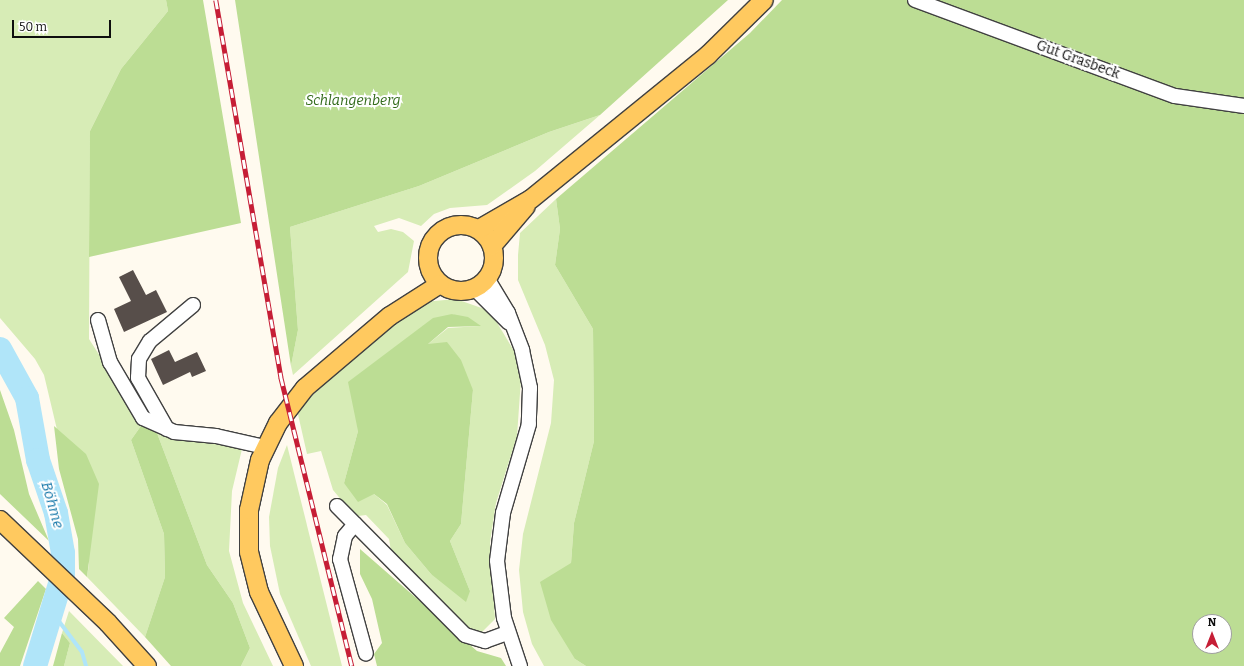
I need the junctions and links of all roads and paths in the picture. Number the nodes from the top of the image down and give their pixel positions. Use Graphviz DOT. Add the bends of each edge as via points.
graph roads {
  1 [pos="764,0"];
  2 [pos="915,0"];
  3 [pos="1244,106"];
  4 [pos="531,199"];
  5 [pos="479,229"];
  6 [pos="492,246"];
  7 [pos="435,278"];
  8 [pos="481,283"];
  9 [pos="192,305"];
  10 [pos="98,320"];
  11 [pos="167,429"];
  12 [pos="265,447"];
  13 [pos="337,506"];
  14 [pos="0,520"];
  15 [pos="355,524"];
  16 [pos="507,634"];
  17 [pos="366,654"];
  18 [pos="147,666"];
  19 [pos="294,666"];
  20 [pos="520,666"];
  1 -- 4 [label="main road" via="708,56"];
  2 -- 3 [label="street, Gut Grasbeck" via="1175,96"];
  4 -- 5 [label="main road"];
  4 -- 6 [label="main road"];
  5 -- 6 [label="main road"];
  5 -- 7 [label="main road" via="458,224 438,232 428,251"];
  6 -- 8 [label="main road" via="494,262"];
  7 -- 8 [label="main road" via="460,291"];
  7 -- 12 [label="main road" via="305,388 285,412"];
  8 -- 16 [label="street" via="502,300 513,327 528,375 531,410 500,532 498,583"];
  9 -- 11 [label="street" via="150,341 139,360 138,378"];
  10 -- 11 [label="street" via="110,362 143,418"];
  11 -- 12 [label="street"];
  12 -- 19 [label="main road" via="251,492 249,552 259,592"];
  13 -- 15 [label="street"];
  14 -- 18 [label="main road" via="108,623"];
  15 -- 16 [label="street" via="465,635 485,641"];
  15 -- 17 [label="street" via="345,536 340,559"];
  16 -- 20 [label="street"];
}
